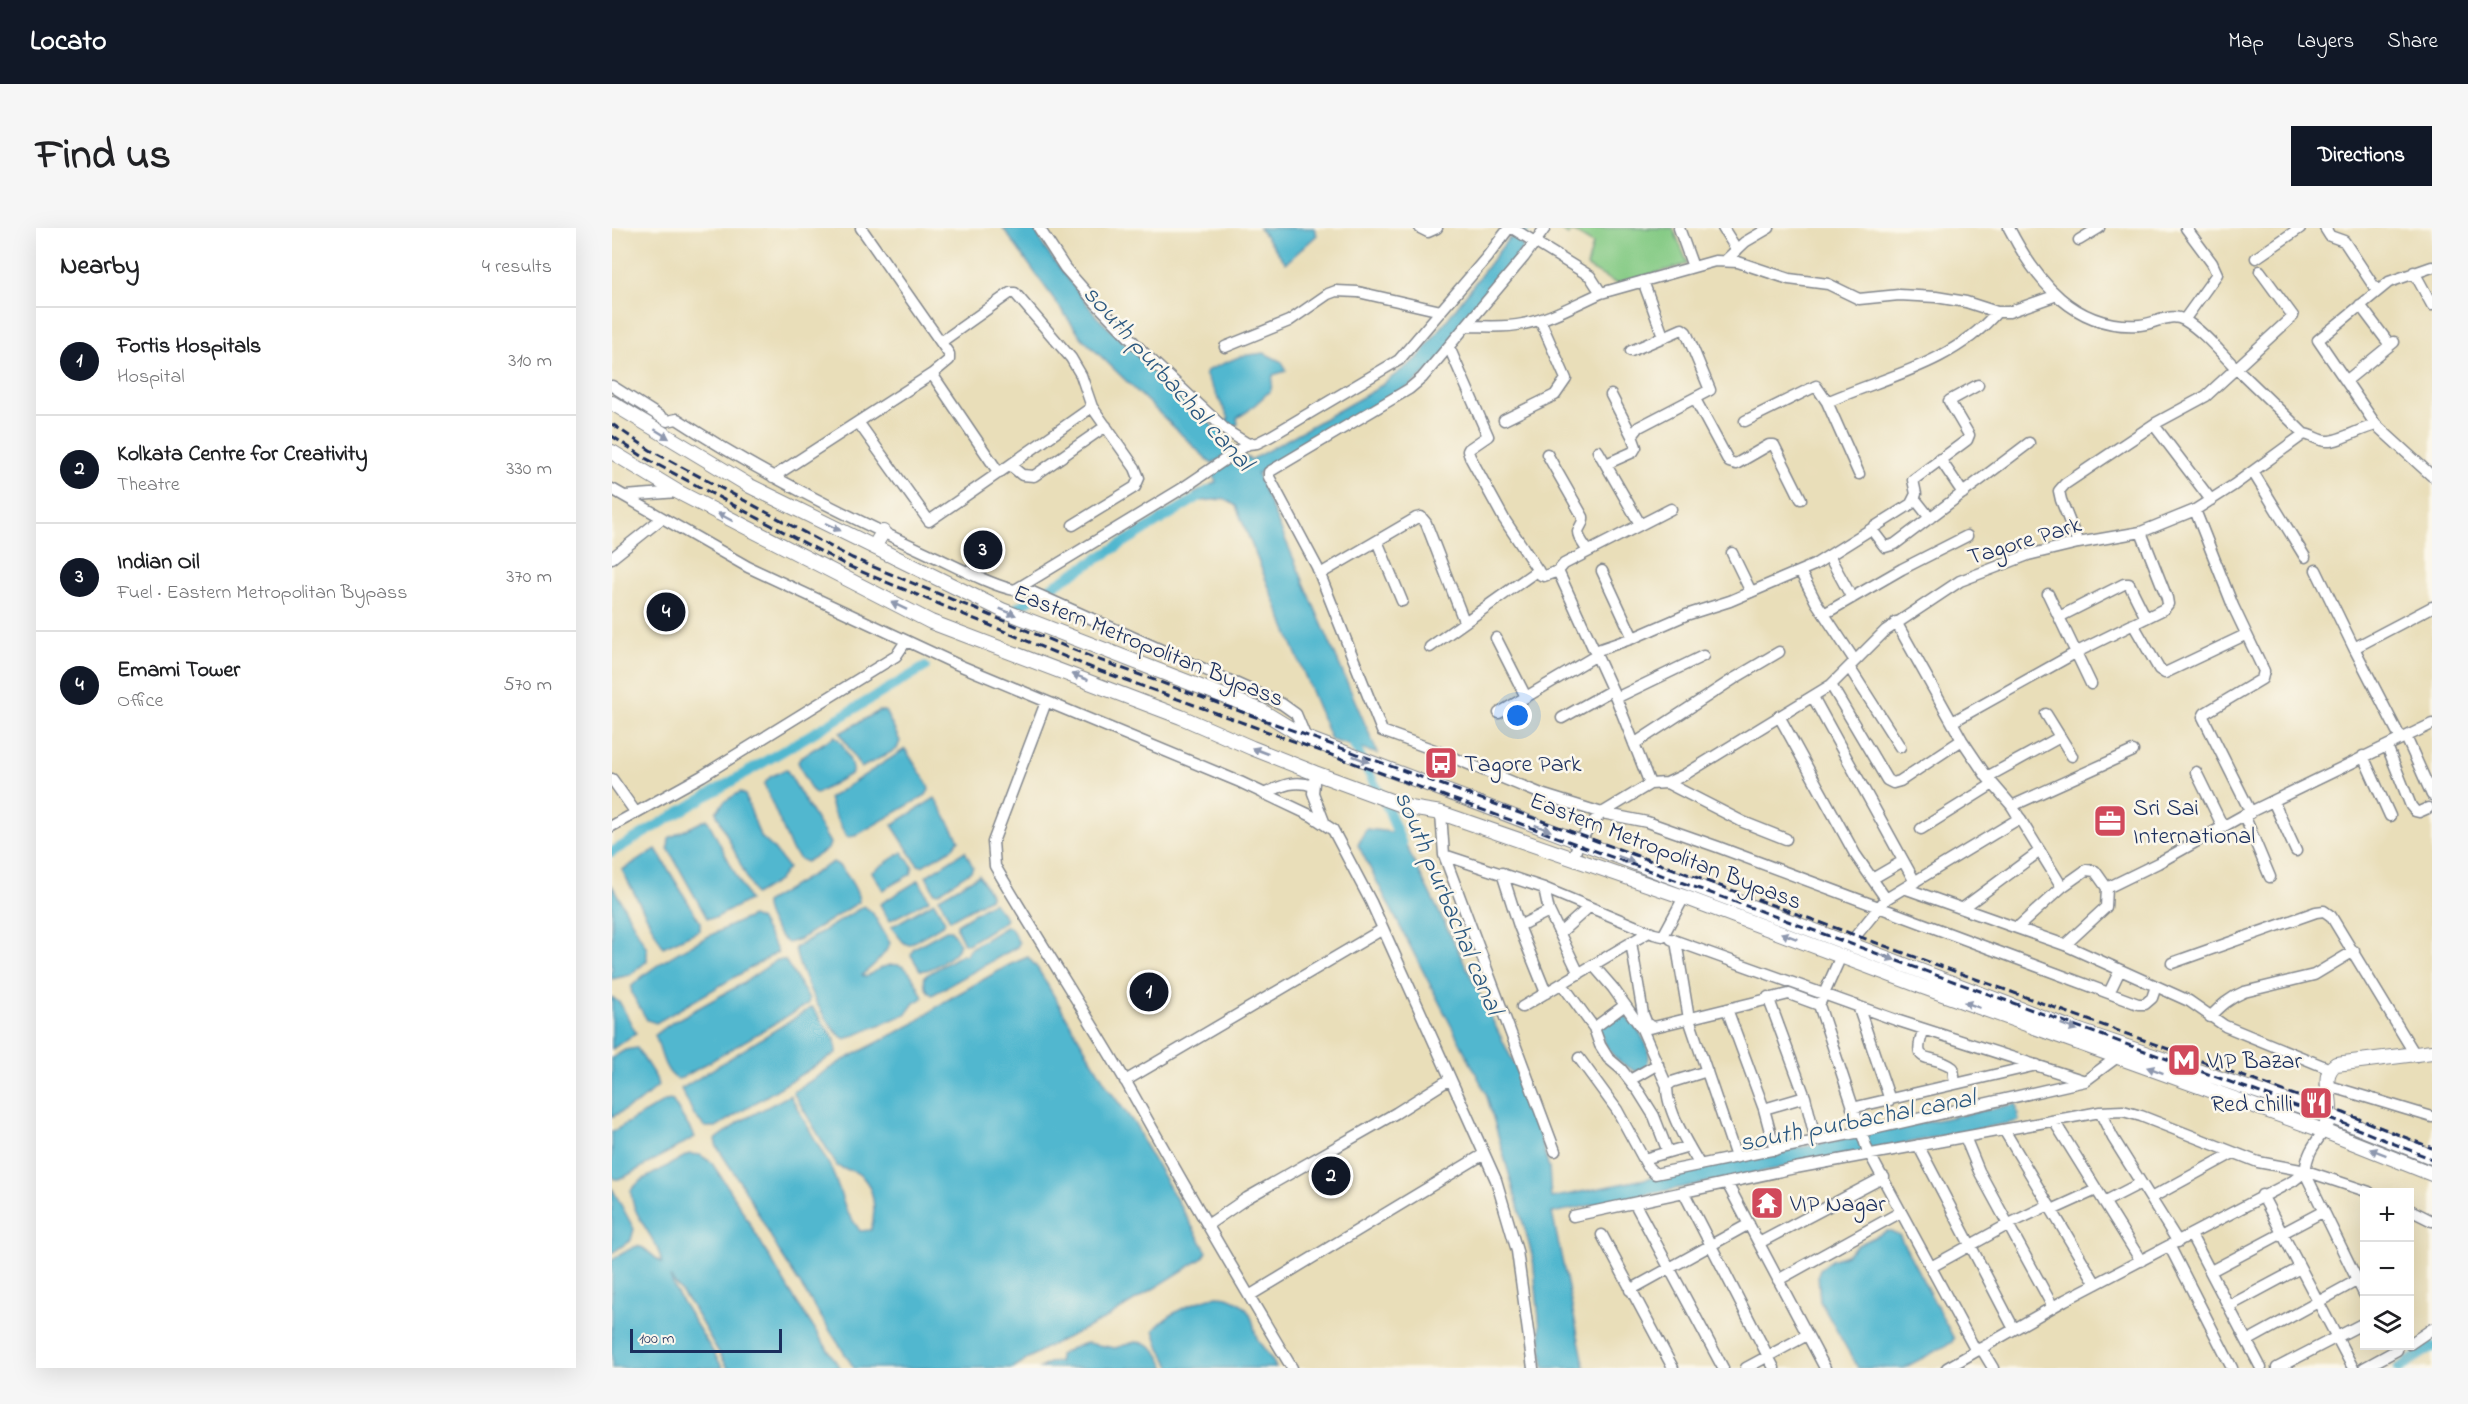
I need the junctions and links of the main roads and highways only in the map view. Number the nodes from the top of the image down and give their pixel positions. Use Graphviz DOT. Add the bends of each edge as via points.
graph roads {
  1 [pos="612,403"];
  2 [pos="612,452"];
  3 [pos="883,532"];
  4 [pos="874,547"];
  5 [pos="2432,1052"];
  6 [pos="2330,1116"];
  7 [pos="2324,1131"];
  8 [pos="2432,1157"];
  9 [pos="2432,1174"];
  1 -- 4 [label="main road, Eastern Metropolitan Bypass, one-way" via="750,486"];
  7 -- 2 [label="main road, one-way" via="1573,858 1440,813 1314,779 1170,712 931,622 678,492"];
  3 -- 4 [label="main road"];
  4 -- 6 [label="main road, Eastern Metropolitan Bypass, one-way" via="1002,610 1260,710 1306,738 2068,1027"];
  5 -- 6 [label="main road" via="2336,1064 2330,1069 2326,1085 2331,1098"];
  6 -- 7 [label="main road"];
  6 -- 8 [label="main road, Eastern Metropolitan Bypass"];
  9 -- 7 [label="main road, one-way"];
}
